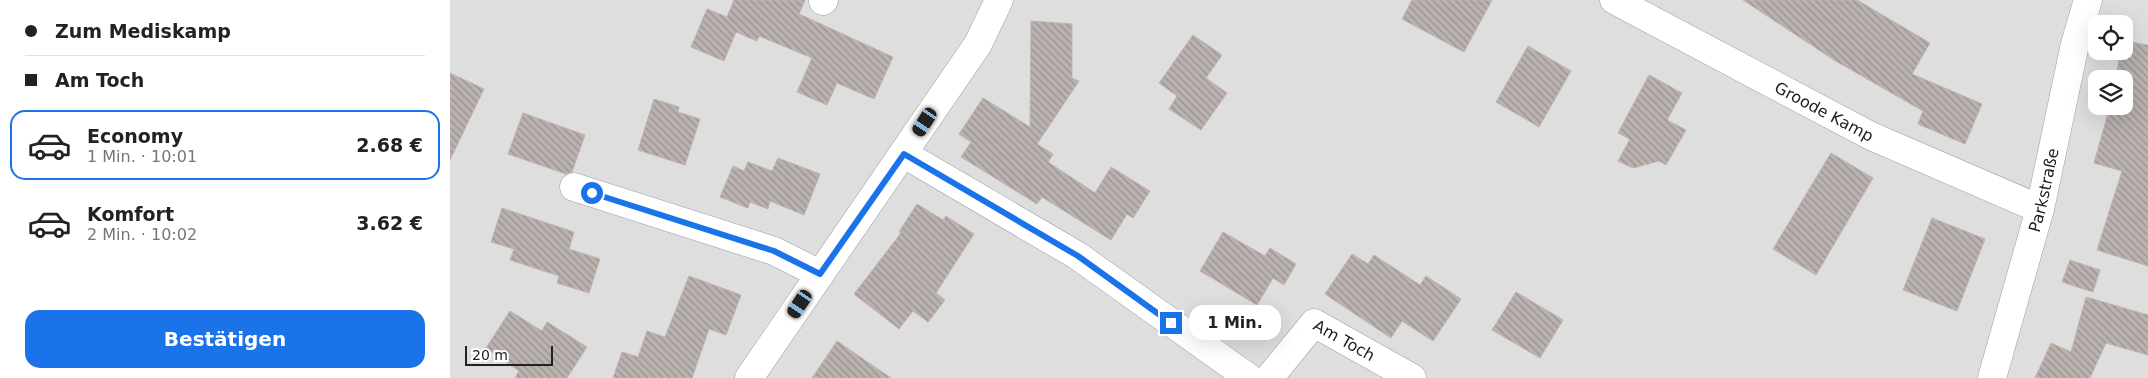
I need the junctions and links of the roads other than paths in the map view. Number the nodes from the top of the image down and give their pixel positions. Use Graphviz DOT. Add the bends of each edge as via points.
graph roads {
  1 [pos="1000,0"];
  2 [pos="1614,0"];
  3 [pos="2088,0"];
  4 [pos="904,154"];
  5 [pos="574,188"];
  6 [pos="2040,209"];
  7 [pos="820,274"];
  8 [pos="749,378"];
  9 [pos="1249,378"];
  10 [pos="1269,378"];
  11 [pos="1412,378"];
  12 [pos="1992,378"];
  1 -- 4 [label="street" via="978,44"];
  2 -- 6 [label="street, Groode Kamp" via="1871,136"];
  3 -- 6 [label="street, Parkstraße" via="2075,44"];
  4 -- 7 [label="street"];
  4 -- 9 [label="street" via="1078,256"];
  5 -- 7 [label="street" via="774,251"];
  6 -- 12 [label="street, Parkstraße"];
  7 -- 8 [label="street"];
  10 -- 11 [label="street, Am Toch" via="1314,322"];
}
